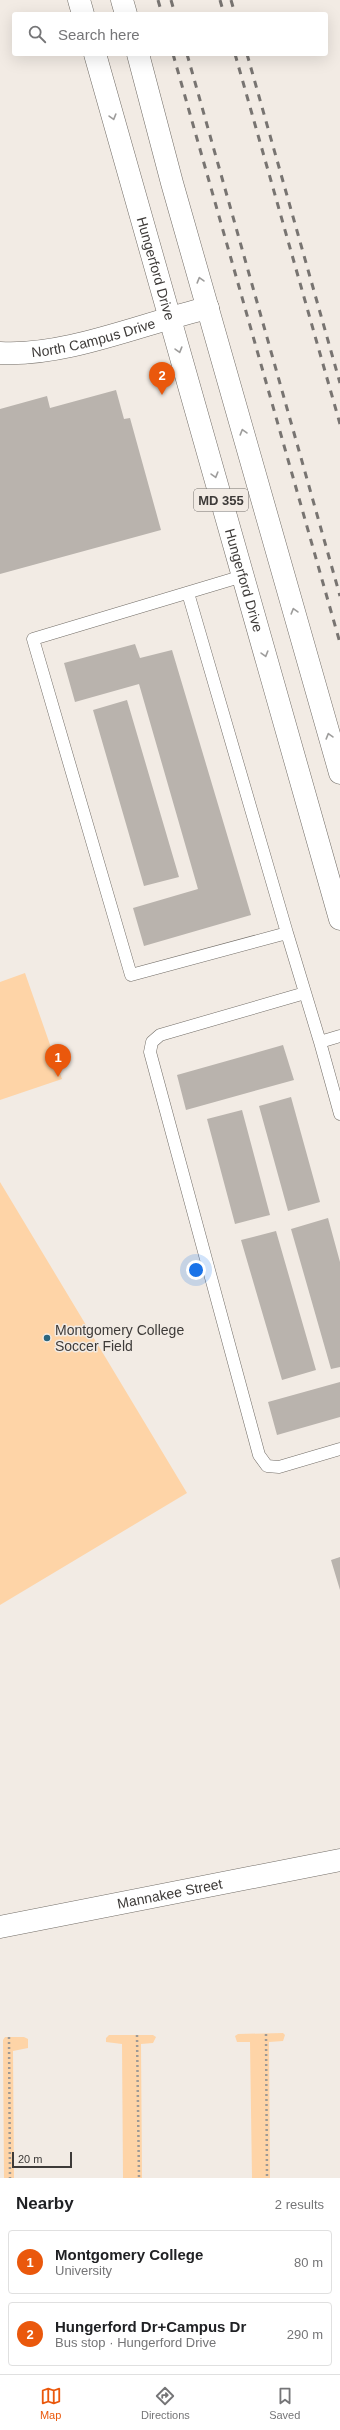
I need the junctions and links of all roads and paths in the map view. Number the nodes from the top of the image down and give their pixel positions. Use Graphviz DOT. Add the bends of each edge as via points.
graph roads {
  1 [pos="79,0"];
  2 [pos="122,0"];
  3 [pos="82,12"];
  4 [pos="125,12"];
  5 [pos="96,56"];
  6 [pos="140,60"];
  7 [pos="208,308"];
  8 [pos="170,317"];
  9 [pos="0,353"];
  10 [pos="243,576"];
  11 [pos="188,593"];
  12 [pos="340,773"];
  13 [pos="340,919"];
  14 [pos="287,933"];
  15 [pos="305,993"];
  16 [pos="340,1036"];
  17 [pos="320,1042"];
  18 [pos="340,1114"];
  19 [pos="340,1449"];
  20 [pos="340,1860"];
  21 [pos="0,1928"];
  22 [pos="266,2034"];
  23 [pos="137,2035"];
  24 [pos="9,2038"];
  25 [pos="10,2178"];
  26 [pos="139,2178"];
  27 [pos="267,2178"];
  1 -- 3 [label="main road"];
  2 -- 4 [label="main road"];
  5 -- 8 [label="main road, Hungerford Drive / MD 355, one-way"];
  7 -- 6 [label="main road, MD 355, one-way"];
  7 -- 8 [label="main road, North Campus Drive"];
  12 -- 7 [label="main road, MD 355, one-way"];
  8 -- 9 [label="main road, North Campus Drive" via="62,348 20,354"];
  8 -- 10 [label="main road, Hungerford Drive / MD 355, one-way"];
  10 -- 11 [label="lane"];
  10 -- 13 [label="main road, Hungerford Drive / MD 355, one-way"];
  11 -- 14 [label="lane"];
  11 -- 14 [label="lane" via="33,639 131,975"];
  14 -- 15 [label="lane"];
  15 -- 17 [label="lane"];
  15 -- 19 [label="lane" via="160,1035 152,1042 150,1052 259,1455 267,1466 279,1467"];
  16 -- 17 [label="lane"];
  17 -- 18 [label="lane"];
  20 -- 21 [label="main road, Mannakee Street"];
  22 -- 27 [label="path"];
  23 -- 26 [label="path"];
  24 -- 25 [label="path"];
}
